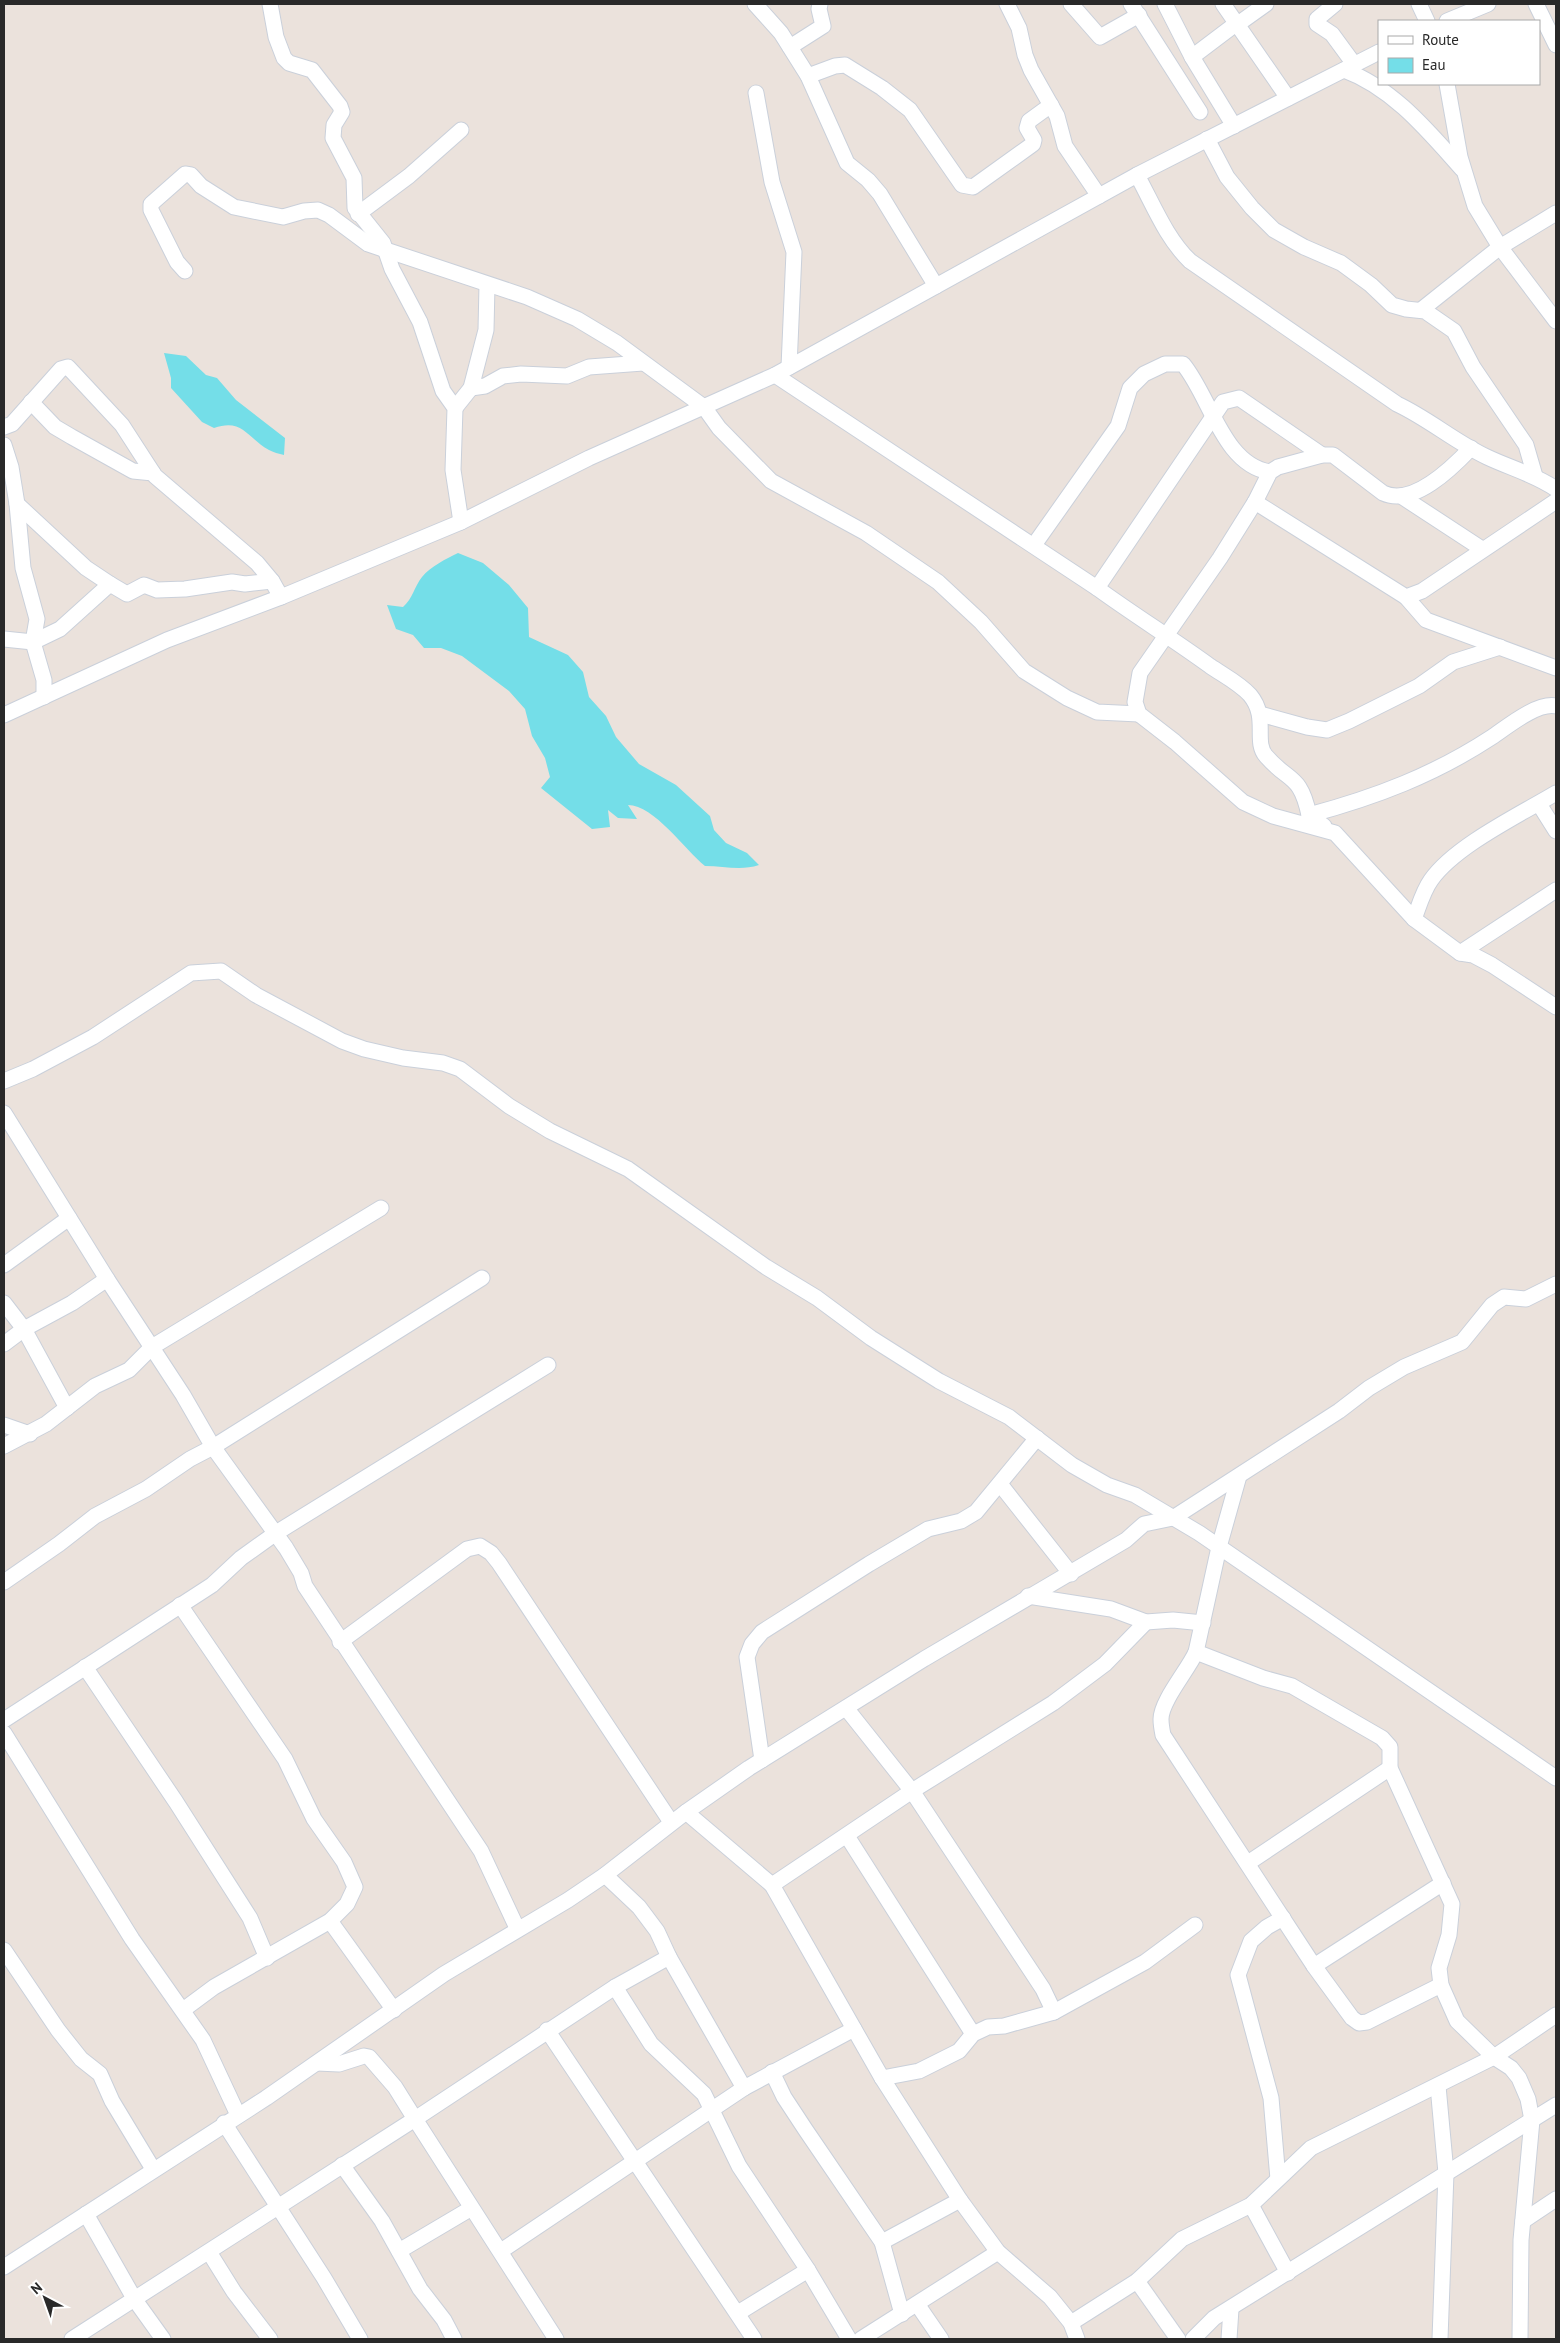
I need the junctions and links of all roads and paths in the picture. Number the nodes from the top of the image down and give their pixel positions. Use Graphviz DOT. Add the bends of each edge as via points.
graph roads {
  1 [pos="270,4"];
  2 [pos="754,4"];
  3 [pos="820,4"];
  4 [pos="1007,4"];
  5 [pos="1072,4"];
  6 [pos="1164,4"];
  7 [pos="1223,4"];
  8 [pos="1266,4"];
  9 [pos="1335,4"];
  10 [pos="1418,4"];
  11 [pos="1488,4"];
  12 [pos="1536,4"];
  13 [pos="1135,9"];
  14 [pos="1426,20"];
  15 [pos="1448,20"];
  16 [pos="1238,24"];
  17 [pos="1556,44"];
  18 [pos="790,47"];
  19 [pos="1378,52"];
  20 [pos="1192,57"];
  21 [pos="1349,67"];
  22 [pos="808,76"];
  23 [pos="1447,85"];
  24 [pos="756,93"];
  25 [pos="1288,98"];
  26 [pos="1051,105"];
  27 [pos="1200,112"];
  28 [pos="1234,126"];
  29 [pos="461,130"];
  30 [pos="1207,139"];
  31 [pos="1464,172"];
  32 [pos="1137,174"];
  33 [pos="1099,196"];
  34 [pos="1556,213"];
  35 [pos="358,214"];
  36 [pos="1500,247"];
  37 [pos="385,249"];
  38 [pos="185,271"];
  39 [pos="487,285"];
  40 [pos="936,286"];
  41 [pos="1421,310"];
  42 [pos="1556,321"];
  43 [pos="643,363"];
  44 [pos="789,367"];
  45 [pos="775,375"];
  46 [pos="471,388"];
  47 [pos="31,402"];
  48 [pos="704,407"];
  49 [pos="455,408"];
  50 [pos="1212,418"];
  51 [pos="4,427"];
  52 [pos="4,445"];
  53 [pos="1471,448"];
  54 [pos="1322,454"];
  55 [pos="1270,472"];
  56 [pos="153,473"];
  57 [pos="1534,476"];
  58 [pos="1556,489"];
  59 [pos="1401,496"];
  60 [pos="1556,501"];
  61 [pos="1255,502"];
  62 [pos="17,504"];
  63 [pos="460,522"];
  64 [pos="1034,545"];
  65 [pos="1482,549"];
  66 [pos="272,581"];
  67 [pos="110,584"];
  68 [pos="1097,588"];
  69 [pos="281,597"];
  70 [pos="1406,597"];
  71 [pos="1166,634"];
  72 [pos="4,639"];
  73 [pos="33,642"];
  74 [pos="1500,647"];
  75 [pos="1556,668"];
  76 [pos="44,697"];
  77 [pos="1556,706"];
  78 [pos="1139,714"];
  79 [pos="1260,714"];
  80 [pos="4,715"];
  81 [pos="1556,794"];
  82 [pos="1539,804"];
  83 [pos="1309,815"];
  84 [pos="1556,831"];
  85 [pos="1334,833"];
  86 [pos="1556,891"];
  87 [pos="1414,918"];
  88 [pos="1460,952"];
  89 [pos="1556,1007"];
  90 [pos="4,1081"];
  91 [pos="4,1112"];
  92 [pos="381,1208"];
  93 [pos="69,1218"];
  94 [pos="4,1265"];
  95 [pos="482,1278"];
  96 [pos="107,1279"];
  97 [pos="1556,1284"];
  98 [pos="4,1303"];
  99 [pos="24,1329"];
  100 [pos="4,1344"];
  101 [pos="152,1347"];
  102 [pos="548,1365"];
  103 [pos="66,1408"];
  104 [pos="4,1425"];
  105 [pos="30,1434"];
  106 [pos="1037,1438"];
  107 [pos="4,1446"];
  108 [pos="213,1447"];
  109 [pos="1239,1476"];
  110 [pos="1000,1484"];
  111 [pos="1173,1518"];
  112 [pos="276,1533"];
  113 [pos="1219,1548"];
  114 [pos="1071,1574"];
  115 [pos="4,1582"];
  116 [pos="1028,1596"];
  117 [pos="180,1605"];
  118 [pos="1146,1622"];
  119 [pos="1202,1623"];
  120 [pos="340,1642"];
  121 [pos="1196,1652"];
  122 [pos="85,1667"];
  123 [pos="846,1708"];
  124 [pos="4,1720"];
  125 [pos="4,1733"];
  126 [pos="762,1760"];
  127 [pos="1390,1768"];
  128 [pos="1556,1778"];
  129 [pos="912,1792"];
  130 [pos="686,1812"];
  131 [pos="671,1822"];
  132 [pos="847,1836"];
  133 [pos="1248,1863"];
  134 [pos="605,1875"];
  135 [pos="1443,1883"];
  136 [pos="772,1884"];
  137 [pos="1283,1918"];
  138 [pos="330,1921"];
  139 [pos="1194,1925"];
  140 [pos="517,1928"];
  141 [pos="4,1950"];
  142 [pos="669,1957"];
  143 [pos="267,1958"];
  144 [pos="1314,1966"];
  145 [pos="1441,1985"];
  146 [pos="615,1987"];
  147 [pos="183,2010"];
  148 [pos="394,2010"];
  149 [pos="1054,2012"];
  150 [pos="1556,2015"];
  151 [pos="854,2029"];
  152 [pos="547,2030"];
  153 [pos="973,2034"];
  154 [pos="1494,2057"];
  155 [pos="317,2063"];
  156 [pos="772,2072"];
  157 [pos="882,2078"];
  158 [pos="1438,2086"];
  159 [pos="744,2088"];
  160 [pos="1556,2106"];
  161 [pos="711,2111"];
  162 [pos="238,2115"];
  163 [pos="415,2119"];
  164 [pos="1532,2120"];
  165 [pos="224,2123"];
  166 [pos="635,2161"];
  167 [pos="342,2165"];
  168 [pos="153,2169"];
  169 [pos="1446,2173"];
  170 [pos="1278,2179"];
  171 [pos="1556,2199"];
  172 [pos="960,2200"];
  173 [pos="1251,2205"];
  174 [pos="277,2207"];
  175 [pos="470,2209"];
  176 [pos="86,2214"];
  177 [pos="1523,2221"];
  178 [pos="882,2242"];
  179 [pos="399,2250"];
  180 [pos="501,2251"];
  181 [pos="209,2252"];
  182 [pos="998,2252"];
  183 [pos="4,2267"];
  184 [pos="808,2270"];
  185 [pos="1288,2273"];
  186 [pos="1137,2281"];
  187 [pos="136,2300"];
  188 [pos="917,2304"];
  189 [pos="1231,2309"];
  190 [pos="738,2313"];
  191 [pos="902,2314"];
  192 [pos="1071,2323"];
  193 [pos="72,2339"];
  194 [pos="163,2339"];
  195 [pos="270,2339"];
  196 [pos="360,2339"];
  197 [pos="454,2339"];
  198 [pos="556,2339"];
  199 [pos="754,2339"];
  200 [pos="848,2339"];
  201 [pos="861,2339"];
  202 [pos="941,2339"];
  203 [pos="1077,2339"];
  204 [pos="1178,2339"];
  205 [pos="1193,2339"];
  206 [pos="1229,2339"];
  207 [pos="1440,2339"];
  208 [pos="1520,2339"];
  1 -- 35 [label="street" via="284,58 289,63 312,70 342,110 333,138 354,178 354,202"];
  2 -- 18 [label="street"];
  3 -- 18 [label="street" via="823,26"];
  4 -- 26 [label="street" via="1019,28 1025,55"];
  5 -- 13 [label="street" via="1100,37"];
  6 -- 20 [label="street"];
  7 -- 16 [label="street"];
  8 -- 16 [label="street"];
  9 -- 21 [label="street" via="1317,18 1316,23 1332,34"];
  10 -- 14 [label="street"];
  11 -- 15 [label="street"];
  12 -- 17 [label="street"];
  13 -- 27 [label="street"];
  16 -- 20 [label="street"];
  16 -- 25 [label="street"];
  18 -- 22 [label="street"];
  19 -- 21 [label="street"];
  20 -- 28 [label="street"];
  21 -- 25 [label="street"];
  21 -- 31 [label="street" via="1414,115"];
  22 -- 26 [label="street" via="845,65 876,84 910,110 962,185 967,187 973,187 1033,144 1027,128 1029,121"];
  22 -- 40 [label="street" via="844,158 880,194"];
  23 -- 31 [label="street"];
  24 -- 44 [label="street" via="772,182 794,252"];
  25 -- 28 [label="street"];
  26 -- 33 [label="street" via="1065,146"];
  28 -- 30 [label="street"];
  29 -- 35 [label="street" via="409,176"];
  30 -- 32 [label="street"];
  30 -- 41 [label="street" via="1227,177 1274,230 1340,263 1392,304"];
  31 -- 36 [label="street" via="1475,206"];
  32 -- 33 [label="street"];
  32 -- 53 [label="street" via="1180,252 1190,261 1348,372"];
  33 -- 40 [label="street"];
  34 -- 36 [label="street"];
  35 -- 37 [label="street" via="380,238"];
  36 -- 41 [label="street"];
  36 -- 42 [label="street"];
  37 -- 38 [label="street" via="362,240 318,210 283,217 234,207 185,174 151,204 175,259"];
  37 -- 39 [label="street"];
  37 -- 49 [label="street" via="420,322 443,391"];
  39 -- 43 [label="street" via="527,297 577,320 617,343"];
  39 -- 46 [label="street" via="486,330"];
  40 -- 44 [label="street"];
  41 -- 57 [label="street" via="1433,314 1460,338 1473,367 1526,445"];
  43 -- 46 [label="street" via="589,367 567,376 503,376 485,386"];
  43 -- 48 [label="street"];
  44 -- 45 [label="street"];
  45 -- 48 [label="street"];
  45 -- 64 [label="street"];
  46 -- 49 [label="street"];
  47 -- 51 [label="street" via="12,424"];
  47 -- 56 [label="street" via="55,427 72,437 133,471"];
  47 -- 56 [label="street" via="61,368 68,367 122,426"];
  48 -- 63 [label="street" via="589,458"];
  48 -- 78 [label="street" via="719,428 771,481 866,533 938,582 957,597 1035,680 1097,712"];
  49 -- 63 [label="street" via="453,470"];
  50 -- 54 [label="street" via="1223,402 1239,398"];
  50 -- 55 [label="street" via="1245,460"];
  50 -- 64 [label="street" via="1194,377 1183,364 1165,364 1144,374 1130,388 1118,426"];
  50 -- 68 [label="street"];
  52 -- 62 [label="street"];
  53 -- 57 [label="street"];
  53 -- 59 [label="street" via="1447,473"];
  54 -- 55 [label="street"];
  54 -- 59 [label="street" via="1333,455 1383,492"];
  55 -- 61 [label="street"];
  56 -- 66 [label="street" via="257,563"];
  57 -- 58 [label="street"];
  59 -- 65 [label="street"];
  60 -- 65 [label="street"];
  61 -- 70 [label="street"];
  61 -- 71 [label="street"];
  62 -- 67 [label="street" via="86,568"];
  62 -- 73 [label="street" via="24,568 37,618"];
  63 -- 69 [label="street"];
  64 -- 68 [label="street"];
  65 -- 70 [label="street" via="1422,591"];
  66 -- 67 [label="street" via="232,582 185,589 157,590 144,586 127,594"];
  66 -- 69 [label="street"];
  67 -- 73 [label="street" via="68,625"];
  68 -- 71 [label="street"];
  69 -- 76 [label="street" via="167,640"];
  70 -- 74 [label="street" via="1426,620"];
  71 -- 78 [label="street" via="1140,673 1135,702"];
  71 -- 79 [label="street" via="1237,684 1250,696"];
  72 -- 73 [label="street"];
  73 -- 76 [label="street" via="44,680"];
  74 -- 75 [label="street"];
  74 -- 79 [label="street" via="1453,662 1419,686 1327,730"];
  76 -- 80 [label="street"];
  77 -- 83 [label="street" via="1545,706 1520,718 1468,753 1417,780"];
  78 -- 85 [label="street" via="1243,802 1273,816"];
  79 -- 83 [label="street" via="1261,748 1299,785"];
  81 -- 82 [label="street"];
  82 -- 84 [label="street"];
  82 -- 87 [label="street" via="1445,862 1429,882"];
  83 -- 85 [label="street"];
  85 -- 87 [label="street"];
  86 -- 88 [label="street"];
  87 -- 88 [label="street"];
  88 -- 89 [label="street" via="1492,965"];
  90 -- 106 [label="street" via="93,1037 191,973 221,971 256,995 342,1041 460,1069 509,1106 550,1131 628,1169 871,1338 939,1381 1009,1417"];
  91 -- 93 [label="street"];
  92 -- 101 [label="street"];
  93 -- 94 [label="street"];
  93 -- 96 [label="street"];
  95 -- 108 [label="street"];
  96 -- 99 [label="street"];
  96 -- 101 [label="street"];
  97 -- 109 [label="street" via="1526,1299 1504,1297 1492,1305 1462,1342 1397,1371"];
  98 -- 99 [label="street"];
  99 -- 100 [label="street"];
  99 -- 103 [label="street"];
  101 -- 103 [label="street" via="129,1370 95,1386"];
  101 -- 108 [label="street"];
  102 -- 112 [label="street"];
  103 -- 105 [label="street"];
  104 -- 105 [label="street"];
  105 -- 107 [label="street"];
  106 -- 110 [label="street"];
  106 -- 111 [label="street" via="1072,1465 1107,1485 1135,1495"];
  108 -- 112 [label="street"];
  108 -- 115 [label="street" via="95,1516"];
  109 -- 111 [label="street"];
  109 -- 113 [label="street"];
  110 -- 114 [label="street"];
  110 -- 126 [label="street" via="976,1512 961,1521 928,1529 762,1632 747,1657"];
  111 -- 113 [label="street"];
  111 -- 114 [label="street" via="1144,1524 1126,1540"];
  112 -- 117 [label="street" via="241,1558 212,1585"];
  112 -- 120 [label="street"];
  113 -- 119 [label="street"];
  113 -- 128 [label="street"];
  114 -- 116 [label="street"];
  116 -- 118 [label="street" via="1111,1609"];
  116 -- 123 [label="street"];
  117 -- 122 [label="street"];
  117 -- 138 [label="street" via="285,1759 314,1819 344,1862 355,1888 347,1904"];
  118 -- 119 [label="street"];
  118 -- 129 [label="street" via="1105,1664 1053,1703"];
  119 -- 121 [label="street"];
  120 -- 131 [label="street" via="467,1549 480,1546 499,1563"];
  120 -- 140 [label="street" via="481,1851"];
  121 -- 127 [label="street" via="1292,1686 1382,1738 1390,1748"];
  121 -- 133 [label="street" via="1161,1717 1163,1735"];
  122 -- 124 [label="street"];
  122 -- 143 [label="street" via="250,1918"];
  123 -- 126 [label="street"];
  123 -- 129 [label="street"];
  125 -- 147 [label="street" via="132,1939"];
  126 -- 130 [label="street"];
  127 -- 133 [label="street"];
  127 -- 135 [label="street"];
  129 -- 132 [label="street"];
  129 -- 149 [label="street" via="1040,1984"];
  130 -- 131 [label="street"];
  130 -- 136 [label="street"];
  131 -- 134 [label="street"];
  132 -- 136 [label="street"];
  132 -- 153 [label="street"];
  133 -- 137 [label="street"];
  134 -- 140 [label="street"];
  134 -- 142 [label="street" via="638,1907 657,1932"];
  135 -- 144 [label="street"];
  135 -- 145 [label="street" via="1452,1904 1449,1935 1439,1968"];
  136 -- 151 [label="street"];
  137 -- 144 [label="street"];
  137 -- 170 [label="street" via="1251,1941 1238,1975 1271,2098"];
  138 -- 143 [label="street"];
  138 -- 148 [label="street"];
  139 -- 149 [label="street" via="1144,1962"];
  140 -- 148 [label="street"];
  141 -- 168 [label="street" via="58,2030 81,2059 100,2074 112,2101"];
  142 -- 146 [label="street"];
  142 -- 159 [label="street"];
  143 -- 147 [label="street" via="214,1987"];
  144 -- 145 [label="street" via="1359,2023"];
  145 -- 154 [label="street" via="1457,2021"];
  146 -- 152 [label="street"];
  146 -- 161 [label="street" via="651,2044 695,2083"];
  147 -- 162 [label="street" via="203,2040"];
  148 -- 155 [label="street"];
  149 -- 153 [label="street" via="1022,2022 988,2027"];
  150 -- 154 [label="street"];
  151 -- 156 [label="street"];
  151 -- 157 [label="street"];
  152 -- 163 [label="street"];
  152 -- 166 [label="street"];
  153 -- 157 [label="street" via="959,2051 919,2072"];
  154 -- 158 [label="street"];
  154 -- 164 [label="street" via="1511,2068 1519,2078"];
  155 -- 162 [label="street"];
  155 -- 163 [label="street" via="329,2065 369,2057 395,2087"];
  156 -- 159 [label="street"];
  156 -- 178 [label="street" via="804,2129"];
  157 -- 172 [label="street"];
  158 -- 169 [label="street"];
  158 -- 170 [label="street" via="1311,2148"];
  159 -- 161 [label="street"];
  160 -- 164 [label="street"];
  161 -- 166 [label="street"];
  161 -- 184 [label="street" via="739,2166"];
  162 -- 165 [label="street"];
  163 -- 167 [label="street"];
  163 -- 175 [label="street"];
  164 -- 169 [label="street"];
  164 -- 177 [label="street"];
  165 -- 168 [label="street"];
  165 -- 174 [label="street"];
  166 -- 180 [label="street"];
  166 -- 190 [label="street"];
  167 -- 174 [label="street"];
  167 -- 179 [label="street"];
  168 -- 176 [label="street"];
  169 -- 185 [label="street"];
  169 -- 207 [label="street"];
  170 -- 173 [label="street"];
  171 -- 177 [label="street"];
  172 -- 178 [label="street"];
  172 -- 182 [label="street"];
  173 -- 185 [label="street"];
  173 -- 186 [label="street" via="1182,2239"];
  174 -- 181 [label="street"];
  174 -- 196 [label="street"];
  175 -- 179 [label="street"];
  175 -- 180 [label="street"];
  176 -- 183 [label="street"];
  176 -- 187 [label="street"];
  177 -- 208 [label="street"];
  178 -- 191 [label="street"];
  179 -- 197 [label="street" via="420,2289"];
  180 -- 198 [label="street"];
  181 -- 187 [label="street"];
  181 -- 195 [label="street"];
  182 -- 188 [label="street"];
  182 -- 192 [label="street" via="1050,2297"];
  184 -- 190 [label="street"];
  184 -- 200 [label="street"];
  185 -- 189 [label="street"];
  186 -- 192 [label="street"];
  186 -- 204 [label="street"];
  187 -- 193 [label="street"];
  187 -- 194 [label="street"];
  188 -- 191 [label="street"];
  188 -- 202 [label="street"];
  189 -- 205 [label="street" via="1214,2318"];
  189 -- 206 [label="street"];
  190 -- 199 [label="street"];
  191 -- 201 [label="street"];
  192 -- 203 [label="street"];
}
